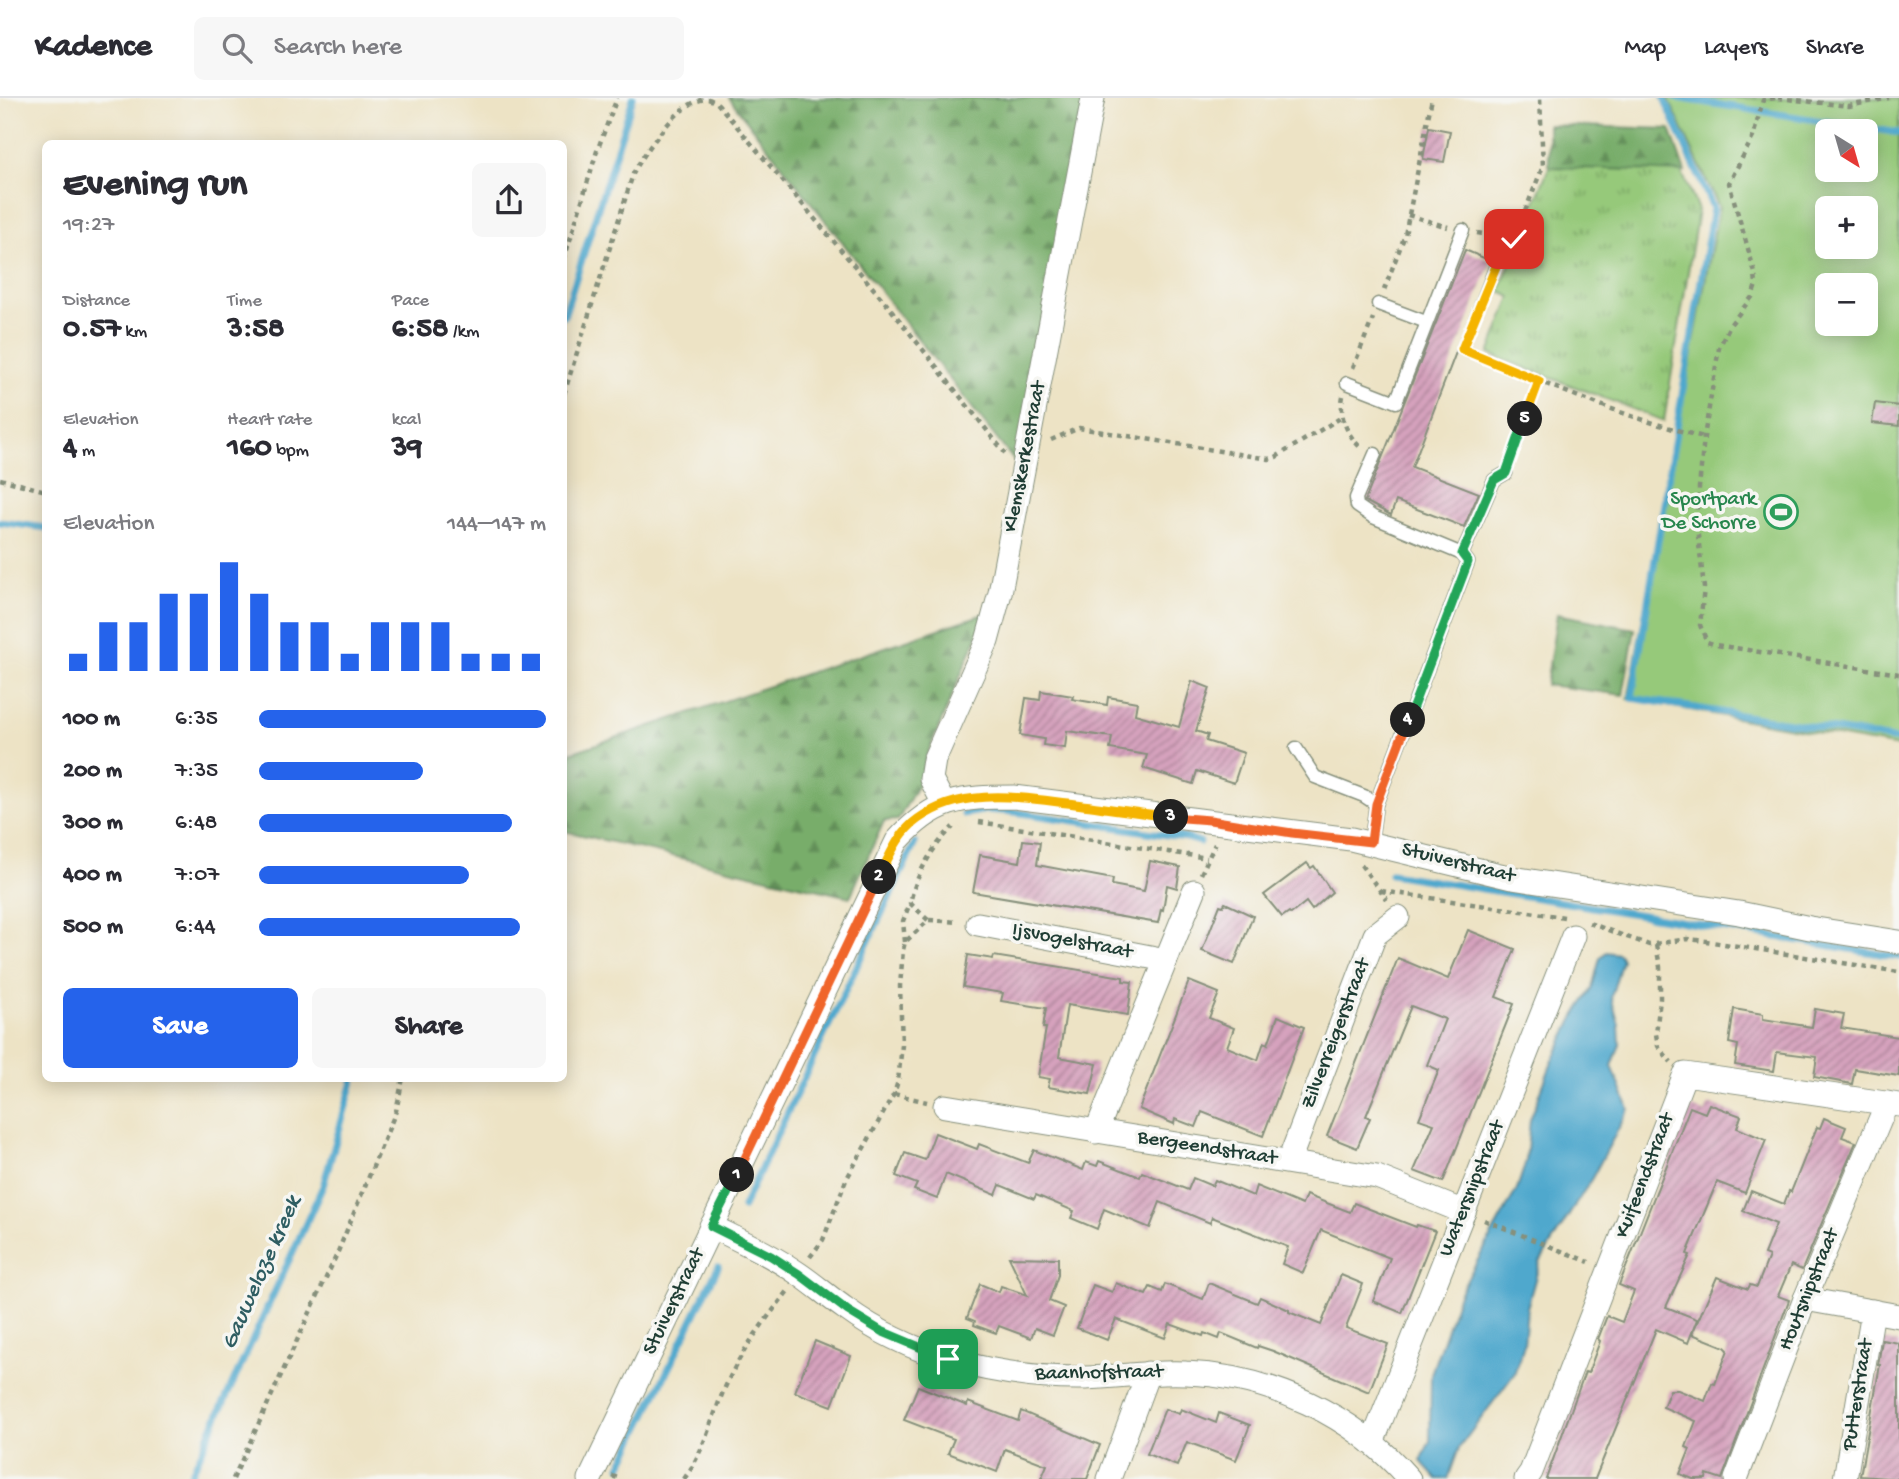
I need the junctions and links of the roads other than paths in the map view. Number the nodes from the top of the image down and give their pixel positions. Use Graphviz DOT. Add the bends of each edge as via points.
graph roads {
  1 [pos="1093,98"];
  2 [pos="1462,230"];
  3 [pos="1378,304"];
  4 [pos="1426,323"];
  5 [pos="1347,383"];
  6 [pos="1375,454"];
  7 [pos="1506,473"];
  8 [pos="1462,554"];
  9 [pos="1296,748"];
  10 [pos="944,804"];
  11 [pos="1376,804"];
  12 [pos="1371,842"];
  13 [pos="1194,891"];
  14 [pos="1398,917"];
  15 [pos="978,924"];
  16 [pos="1575,925"];
  17 [pos="1899,942"];
  18 [pos="1166,960"];
  19 [pos="1893,1104"];
  20 [pos="945,1106"];
  21 [pos="1096,1132"];
  22 [pos="1289,1161"];
  23 [pos="1464,1212"];
  24 [pos="711,1226"];
  25 [pos="1805,1299"];
  26 [pos="1873,1311"];
  27 [pos="1899,1315"];
  28 [pos="1148,1373"];
  29 [pos="1372,1443"];
  30 [pos="590,1479"];
  31 [pos="1109,1479"];
  32 [pos="1409,1479"];
  33 [pos="1527,1479"];
  34 [pos="1736,1479"];
  35 [pos="1845,1479"];
  1 -- 10 [label="street, Klemskerkestraat" via="1000,593 986,641 933,760 931,779"];
  2 -- 4 [label="lane"];
  3 -- 4 [label="lane"];
  4 -- 5 [label="lane" via="1396,402"];
  6 -- 8 [label="lane" via="1356,498 1357,506"];
  7 -- 8 [label="lane" via="1494,480"];
  8 -- 11 [label="lane" via="1468,562"];
  9 -- 11 [label="lane" via="1315,777"];
  10 -- 12 [label="street, Stuiverstraat" via="1014,797"];
  10 -- 24 [label="street, Stuiverstraat" via="916,820 897,841"];
  11 -- 12 [label="lane"];
  12 -- 17 [label="street, Stuiverstraat" via="1512,878"];
  13 -- 18 [label="street, Ijsvogelstraat"];
  14 -- 22 [label="street, Zilverreigerstraat" via="1375,935"];
  15 -- 18 [label="street, Ijsvogelstraat"];
  16 -- 23 [label="street, Watersnipstraat"];
  18 -- 21 [label="street, Ijsvogelstraat"];
  19 -- 25 [label="street, Houtsnipstraat"];
  19 -- 33 [label="street, Kuifeendstraat" via="1685,1074"];
  20 -- 21 [label="street, Bergeendstraat"];
  21 -- 22 [label="street, Bergeendstraat"];
  22 -- 23 [label="street, Bergeendstraat" via="1377,1177"];
  23 -- 29 [label="street, Watersnipstraat"];
  24 -- 28 [label="street, Baanhofstraat" via="771,1256 881,1331 948,1359 1051,1378"];
  24 -- 30 [label="street, Stuiverstraat"];
  25 -- 26 [label="street"];
  25 -- 34 [label="street, Houtsnipstraat"];
  26 -- 27 [label="street"];
  26 -- 35 [label="street, Putterstraat"];
  28 -- 29 [label="street, Baanhofstraat" via="1223,1376 1261,1384 1322,1410"];
  28 -- 31 [label="street"];
  29 -- 32 [label="street, Baanhofstraat"];
}
